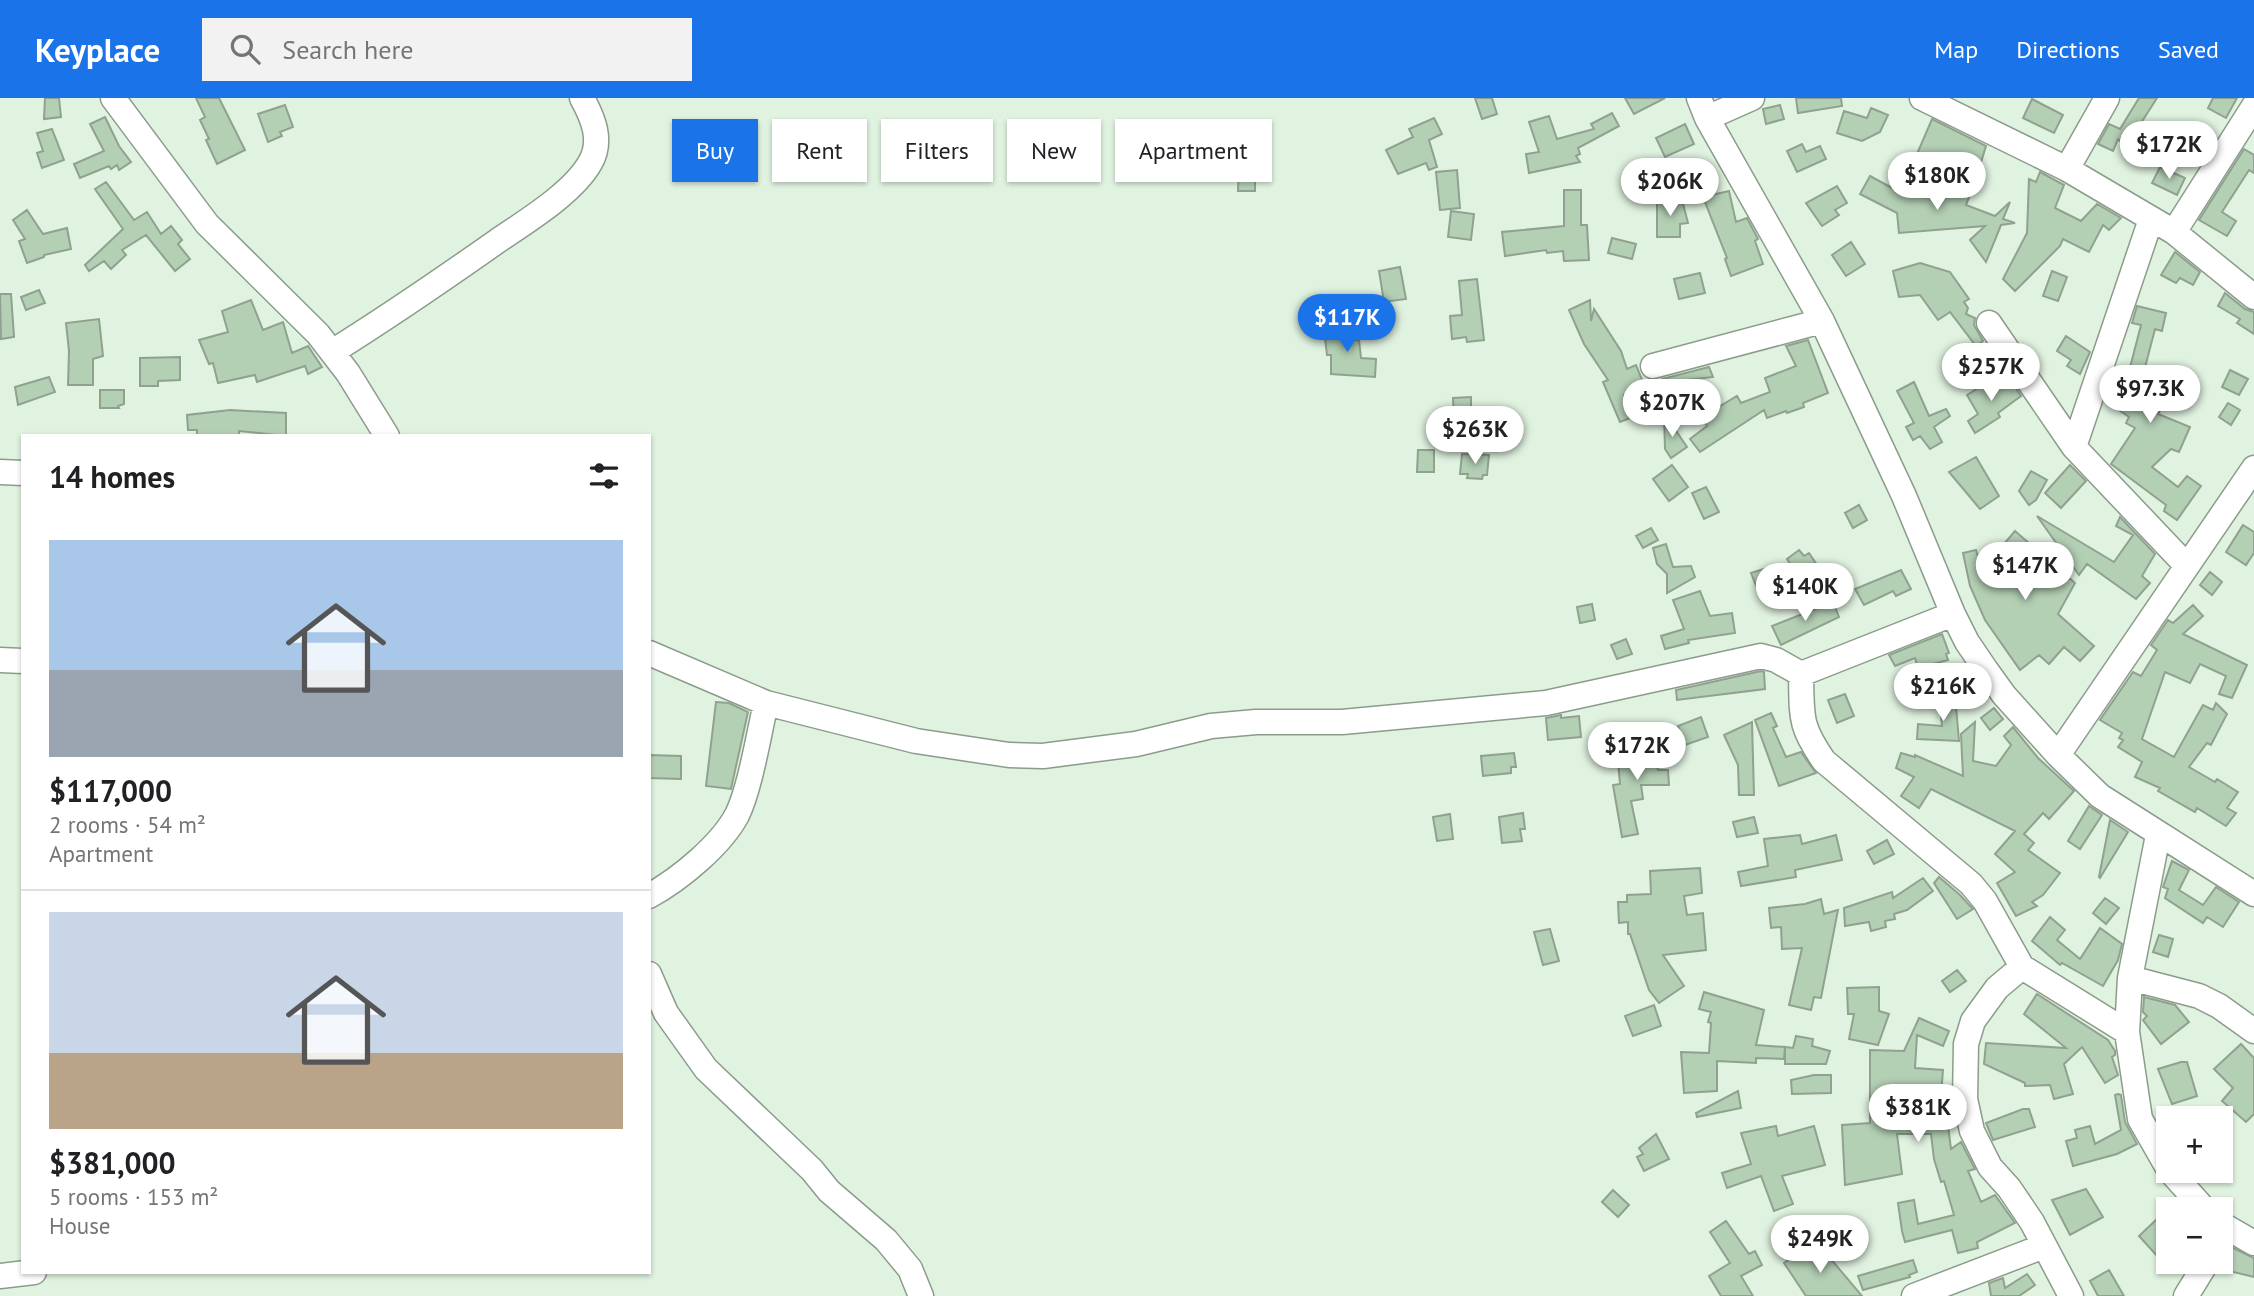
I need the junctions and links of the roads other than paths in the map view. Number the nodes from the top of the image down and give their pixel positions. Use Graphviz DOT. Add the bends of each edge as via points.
graph roads {
  1 [pos="113,98"];
  2 [pos="582,98"];
  3 [pos="1752,98"];
  4 [pos="1922,98"];
  5 [pos="2107,98"];
  6 [pos="1953,105"];
  7 [pos="2254,106"];
  8 [pos="1703,108"];
  9 [pos="2067,169"];
  10 [pos="2151,219"];
  11 [pos="2174,232"];
  12 [pos="2254,297"];
  13 [pos="1822,321"];
  14 [pos="1989,323"];
  15 [pos="332,352"];
  16 [pos="1653,366"];
  17 [pos="386,434"];
  18 [pos="2074,447"];
  19 [pos="2254,468"];
  20 [pos="0,471"];
  21 [pos="21,473"];
  22 [pos="2186,565"];
  23 [pos="1953,614"];
  24 [pos="651,654"];
  25 [pos="0,660"];
  26 [pos="21,661"];
  27 [pos="1801,674"];
  28 [pos="766,703"];
  29 [pos="2058,755"];
  30 [pos="2158,835"];
  31 [pos="2254,894"];
  32 [pos="651,895"];
  33 [pos="2022,967"];
  34 [pos="2130,978"];
  35 [pos="651,979"];
  36 [pos="2254,1031"];
  37 [pos="2127,1032"];
  38 [pos="2156,1147"];
  39 [pos="2181,1183"];
  40 [pos="2194,1197"];
  41 [pos="2233,1235"];
  42 [pos="2254,1243"];
  43 [pos="2044,1246"];
  44 [pos="21,1274"];
  45 [pos="2200,1274"];
  46 [pos="0,1276"];
  47 [pos="921,1296"];
  48 [pos="1914,1296"];
  49 [pos="2071,1296"];
  50 [pos="2186,1296"];
  1 -- 15 [label="street" via="206,224 289,303"];
  2 -- 15 [label="street" via="592,116 595,148 590,163 568,187 416,299"];
  3 -- 8 [label="street"];
  4 -- 6 [label="street"];
  5 -- 9 [label="street"];
  6 -- 9 [label="street"];
  7 -- 11 [label="street"];
  8 -- 13 [label="street"];
  9 -- 10 [label="street"];
  10 -- 11 [label="street"];
  10 -- 18 [label="street"];
  11 -- 12 [label="street"];
  13 -- 16 [label="street"];
  13 -- 23 [label="street"];
  14 -- 18 [label="street"];
  15 -- 17 [label="street"];
  18 -- 22 [label="street"];
  19 -- 22 [label="street"];
  20 -- 21 [label="street"];
  22 -- 29 [label="street"];
  23 -- 27 [label="street"];
  23 -- 29 [label="street" via="2004,695"];
  24 -- 28 [label="street"];
  25 -- 26 [label="street"];
  27 -- 28 [label="street" via="1761,656 1546,702 1342,722 1211,726 1136,744 1043,756 916,741"];
  27 -- 33 [label="street" via="1802,720 1824,761 1971,884"];
  28 -- 32 [label="street" via="737,814 701,857"];
  29 -- 30 [label="street" via="2101,796"];
  30 -- 31 [label="street"];
  30 -- 34 [label="street"];
  33 -- 37 [label="street"];
  33 -- 43 [label="street" via="1997,988 1973,1021 1966,1044 1965,1098 1972,1131 1990,1167 2009,1188"];
  34 -- 36 [label="street" via="2199,996"];
  34 -- 37 [label="street"];
  35 -- 47 [label="street" via="666,1013 706,1069 829,1191 886,1240 909,1269"];
  37 -- 38 [label="street" via="2140,1119"];
  39 -- 40 [label="street"];
  41 -- 42 [label="street"];
  43 -- 48 [label="street"];
  43 -- 49 [label="street"];
  44 -- 46 [label="street"];
  45 -- 50 [label="street"];
}
